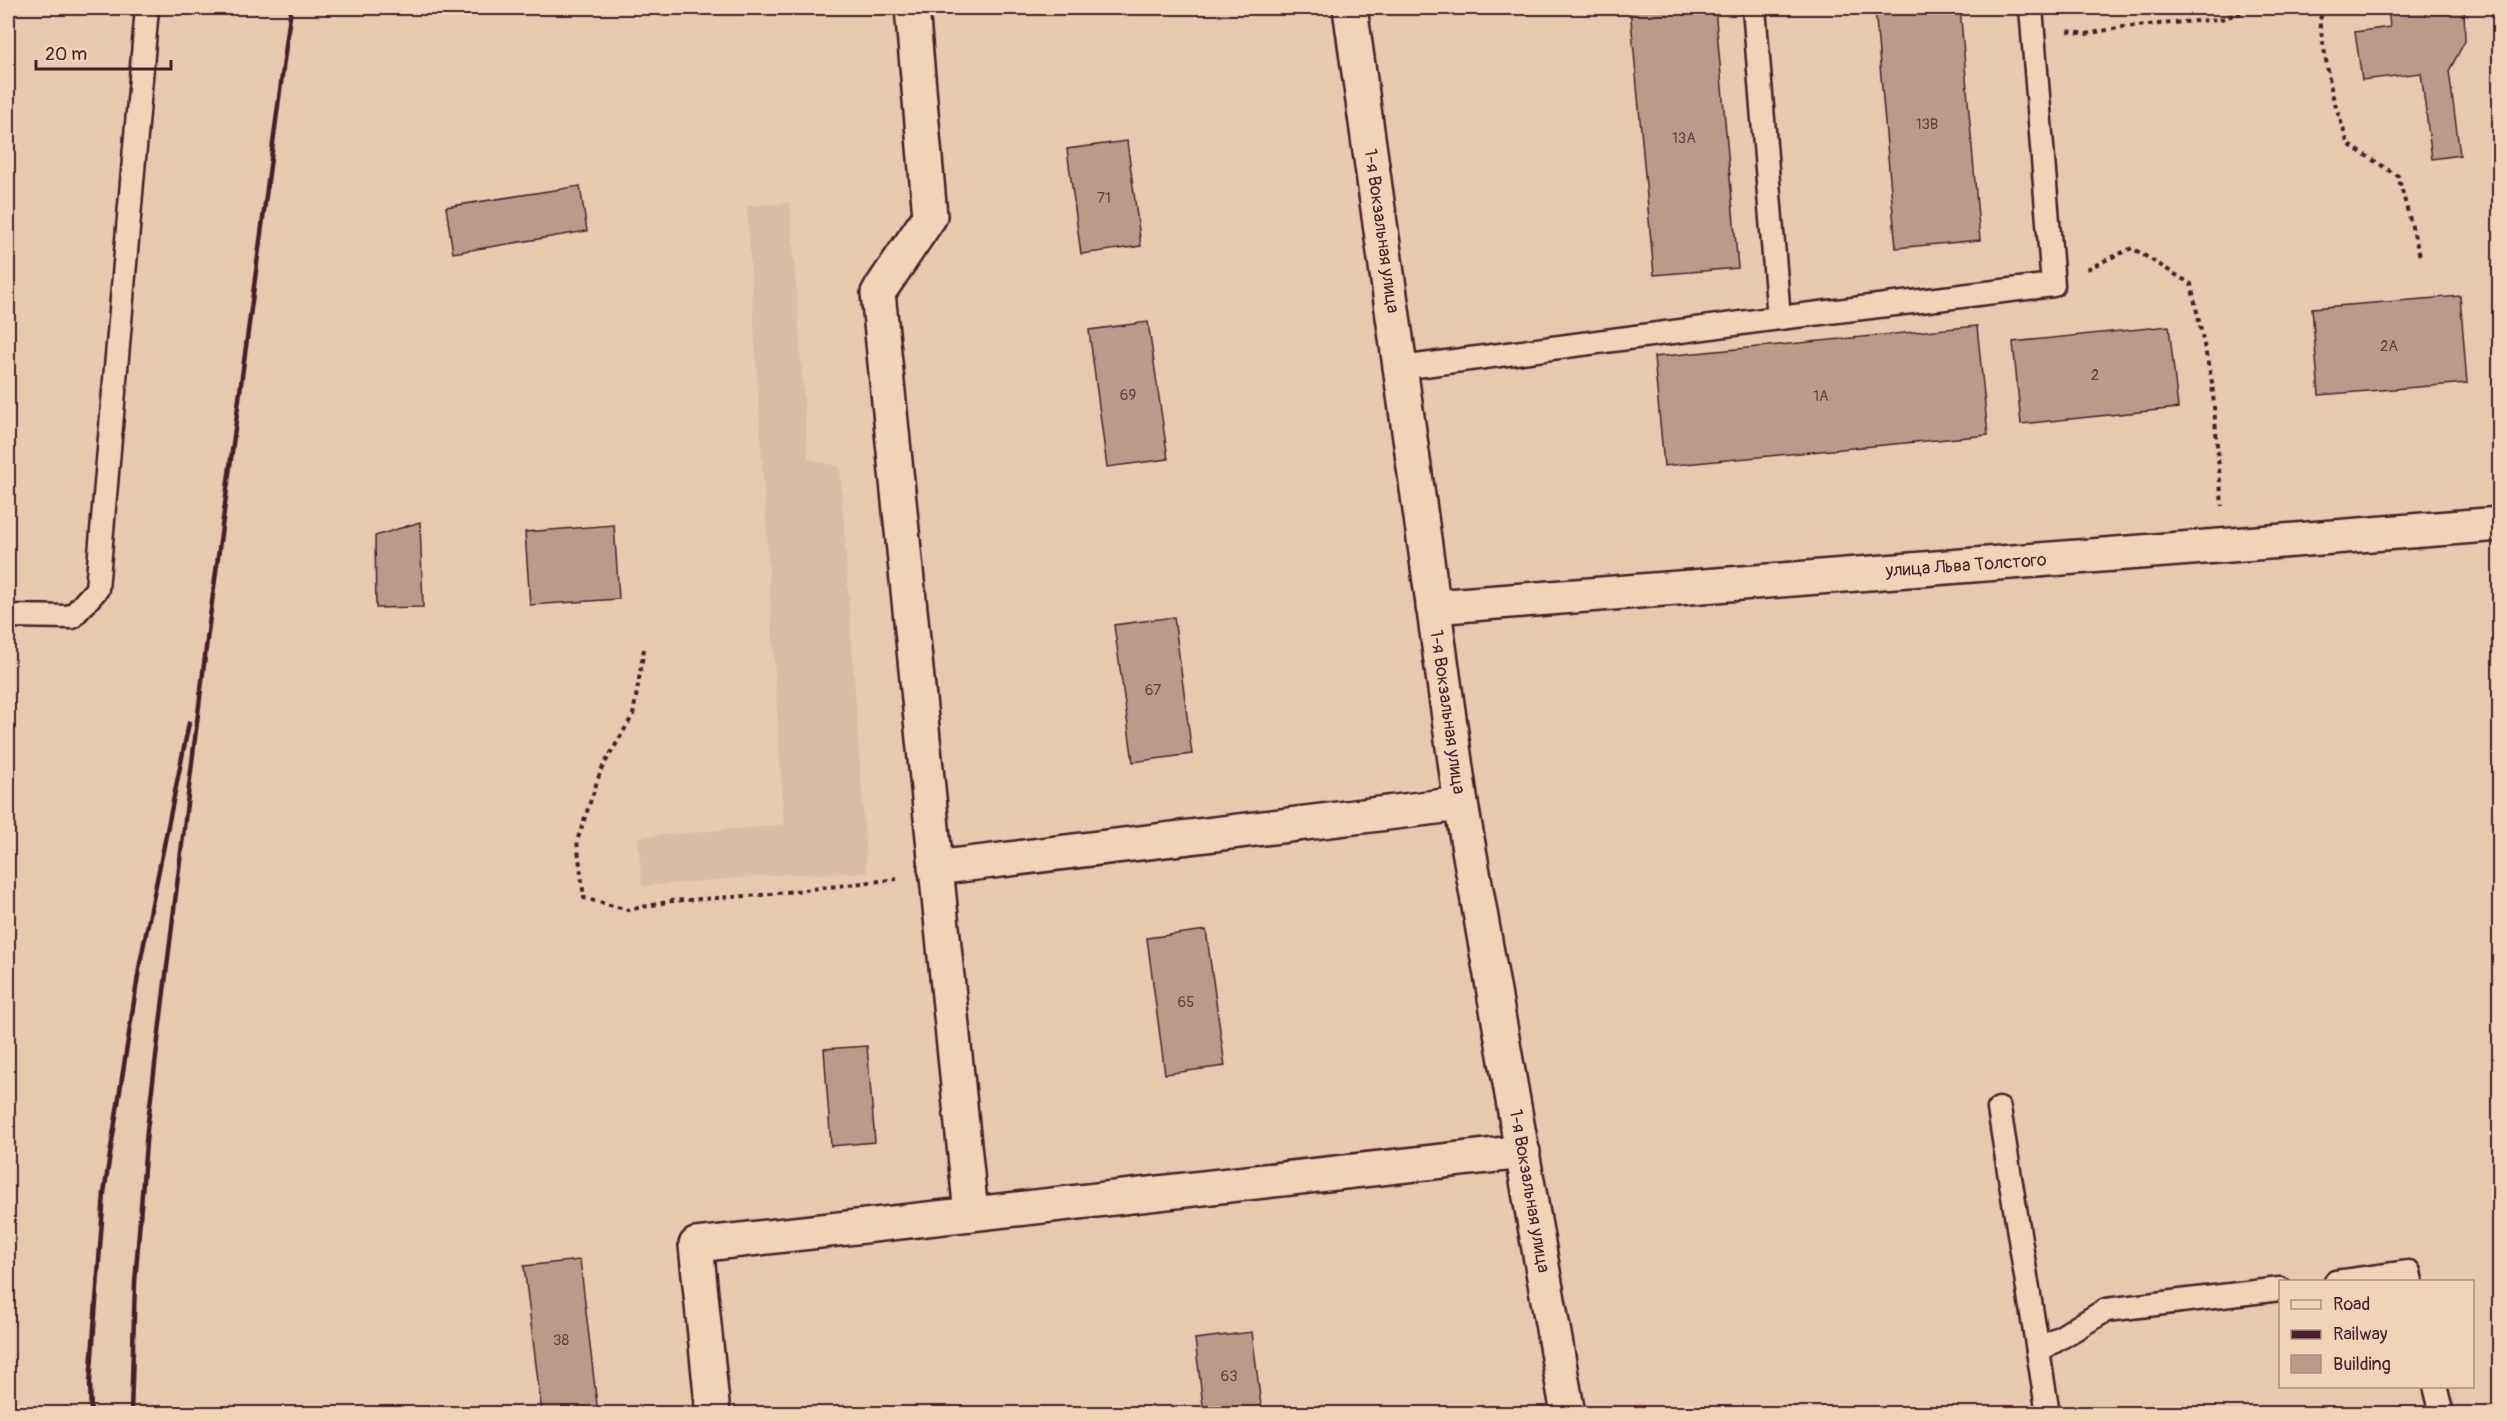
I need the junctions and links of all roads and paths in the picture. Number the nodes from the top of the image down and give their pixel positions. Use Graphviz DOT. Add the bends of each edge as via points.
graph roads {
  1 [pos="147,8"];
  2 [pos="912,8"];
  3 [pos="1350,8"];
  4 [pos="1754,8"];
  5 [pos="2256,8"];
  6 [pos="2327,8"];
  7 [pos="2031,15"];
  8 [pos="2420,256"];
  9 [pos="2053,285"];
  10 [pos="1779,318"];
  11 [pos="1401,368"];
  12 [pos="2499,524"];
  13 [pos="2226,545"];
  14 [pos="1433,607"];
  15 [pos="8,616"];
  16 [pos="645,648"];
  17 [pos="1461,804"];
  18 [pos="935,868"];
  19 [pos="1999,1109"];
  20 [pos="1523,1152"];
  21 [pos="971,1214"];
  22 [pos="2344,1280"];
  23 [pos="2411,1280"];
  24 [pos="2279,1288"];
  25 [pos="2038,1351"];
  26 [pos="2436,1388"];
  27 [pos="712,1413"];
  28 [pos="1568,1413"];
  29 [pos="2048,1413"];
  30 [pos="2442,1413"];
  1 -- 15 [label="lane" via="98,589 72,617"];
  2 -- 18 [label="street" via="930,216 878,293"];
  3 -- 11 [label="street, 1-я Вокзальная улица"];
  4 -- 10 [label="lane"];
  5 -- 7 [label="path" via="2221,19 2086,34"];
  6 -- 8 [label="path" via="2319,20 2332,93 2349,144 2398,176"];
  7 -- 9 [label="lane"];
  9 -- 10 [label="lane"];
  9 -- 13 [label="path" via="2132,248 2191,284 2212,382"];
  10 -- 11 [label="lane"];
  11 -- 14 [label="street, 1-я Вокзальная улица"];
  12 -- 13 [label="street, улица Льва Толстого"];
  13 -- 14 [label="street, улица Льва Толстого"];
  14 -- 17 [label="street, 1-я Вокзальная улица"];
  16 -- 18 [label="path" via="633,715 601,770 577,841 584,898 628,910 672,901 904,878"];
  17 -- 18 [label="street"];
  17 -- 20 [label="street, 1-я Вокзальная улица"];
  18 -- 21 [label="street"];
  19 -- 25 [label="lane"];
  20 -- 21 [label="street"];
  20 -- 28 [label="street, 1-я Вокзальная улица"];
  21 -- 27 [label="street" via="696,1245"];
  22 -- 23 [label="lane" via="2409,1272"];
  24 -- 25 [label="lane" via="2106,1310"];
  25 -- 29 [label="lane"];
  26 -- 30 [label="lane"];
}
